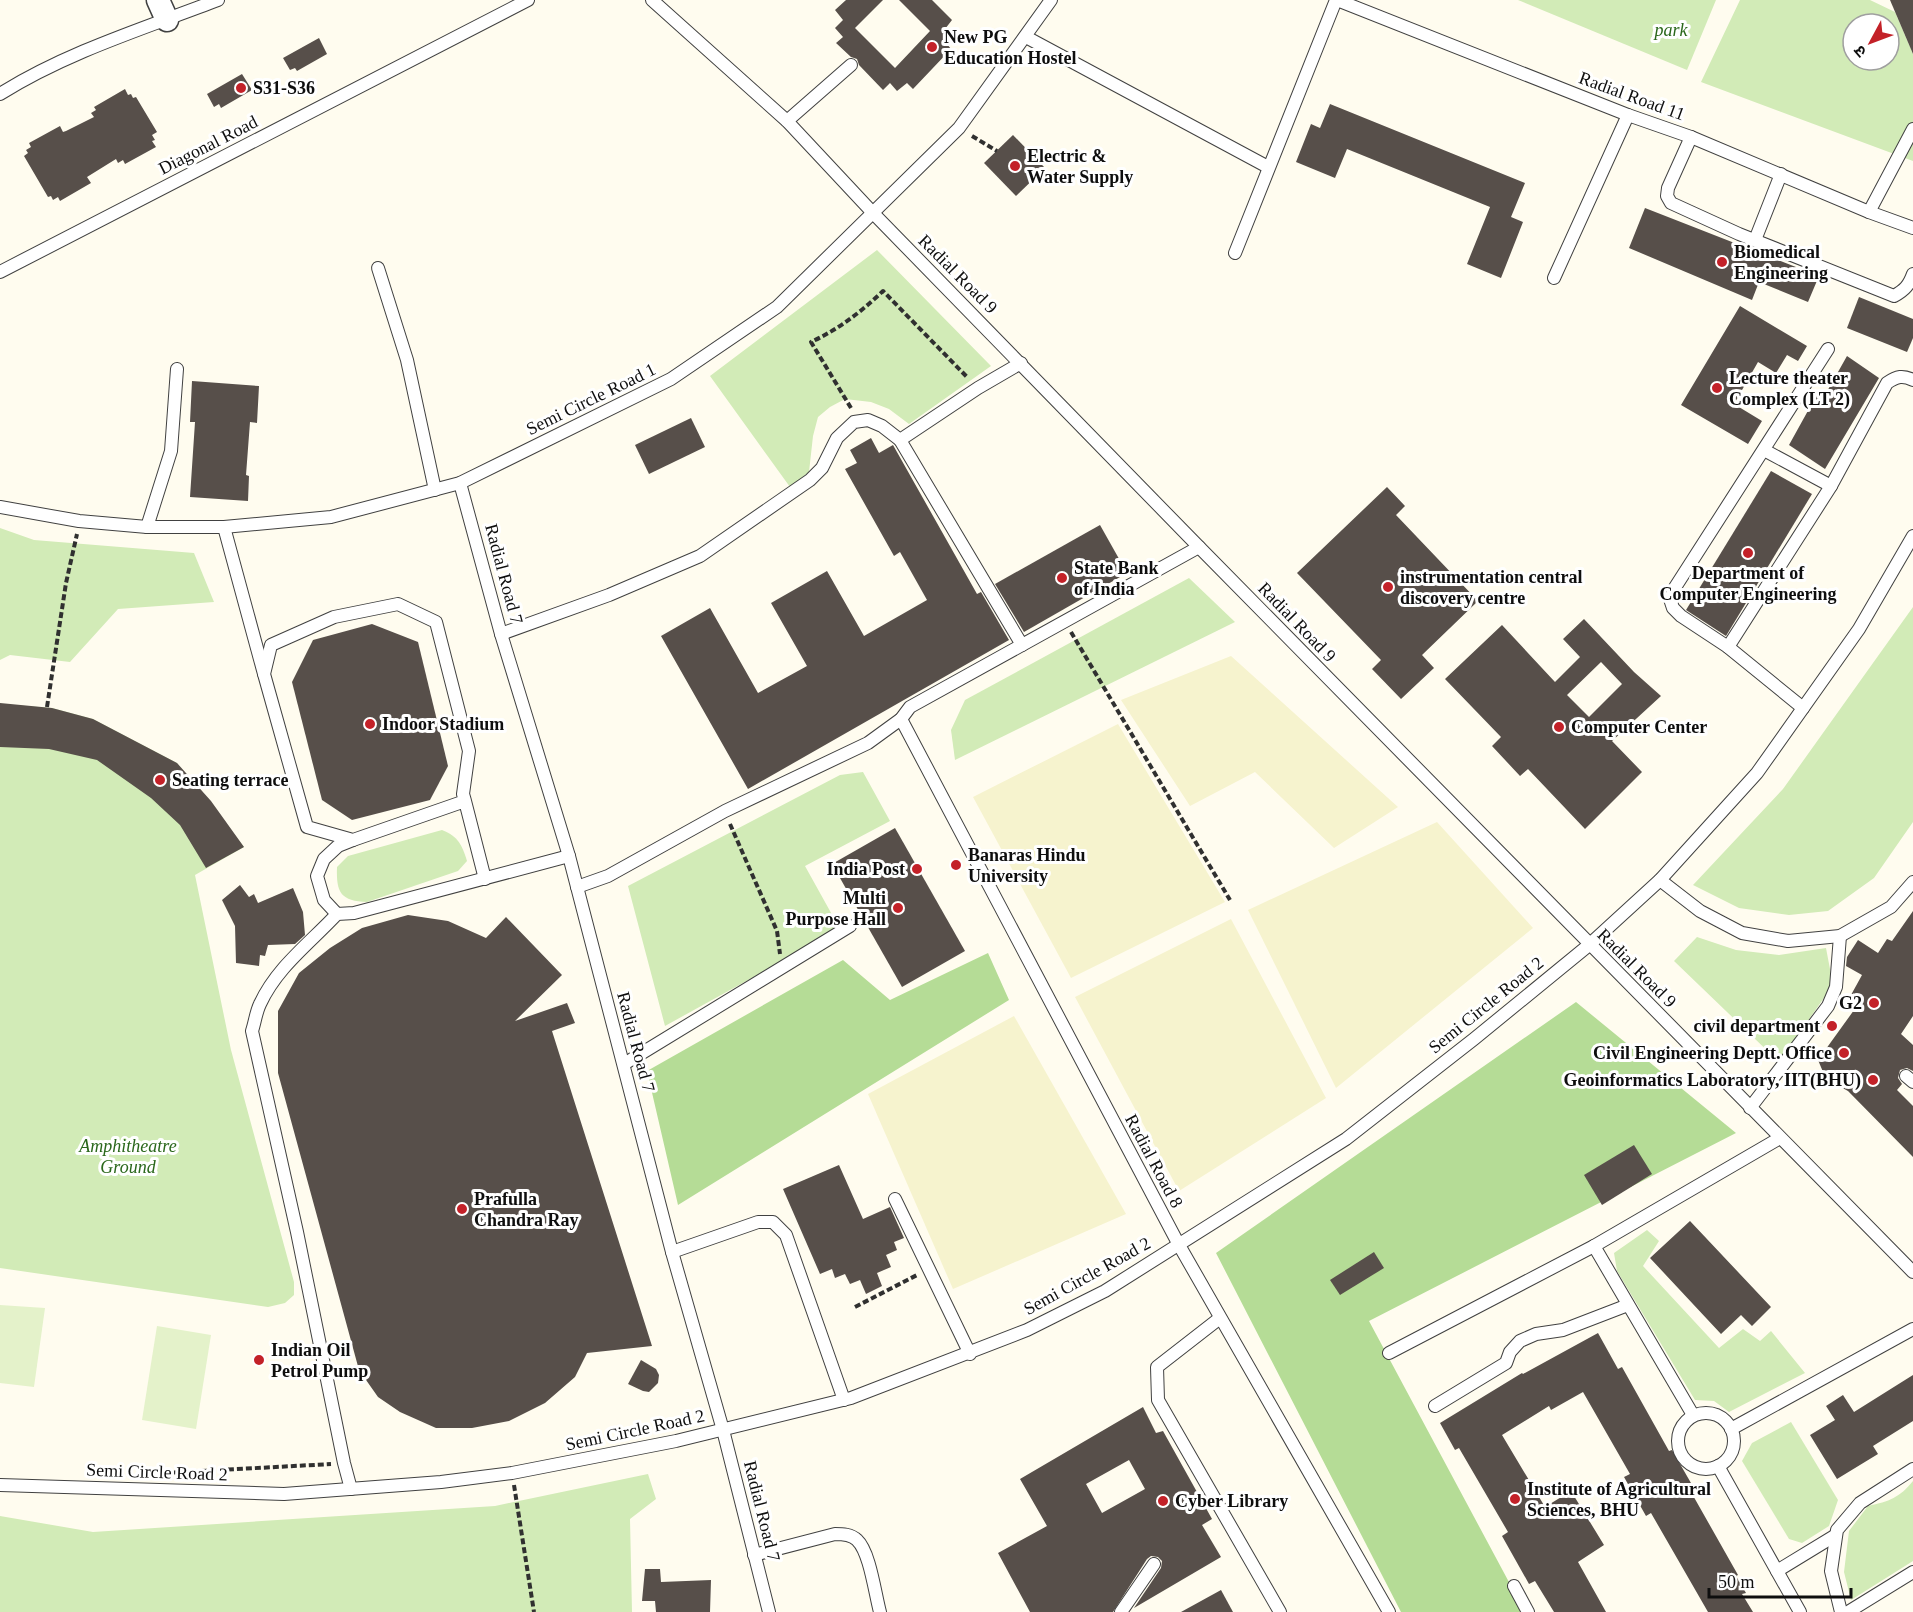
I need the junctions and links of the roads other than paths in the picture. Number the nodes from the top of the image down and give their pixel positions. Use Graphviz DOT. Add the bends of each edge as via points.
graph roads {
  1 [pos="218,0"];
  2 [pos="528,0"];
  3 [pos="652,0"];
  4 [pos="1051,0"];
  5 [pos="1337,0"];
  6 [pos="162,10"];
  7 [pos="1026,37"];
  8 [pos="851,65"];
  9 [pos="0,94"];
  10 [pos="1628,115"];
  11 [pos="787,121"];
  12 [pos="1913,129"];
  13 [pos="1691,137"];
  14 [pos="1268,167"];
  15 [pos="1781,174"];
  16 [pos="1869,212"];
  17 [pos="873,213"];
  18 [pos="1913,228"];
  19 [pos="1755,240"];
  20 [pos="1235,253"];
  21 [pos="378,268"];
  22 [pos="0,272"];
  23 [pos="1913,274"];
  24 [pos="1554,278"];
  25 [pos="1828,349"];
  26 [pos="1021,363"];
  27 [pos="177,369"];
  28 [pos="1913,380"];
  29 [pos="900,440"];
  30 [pos="1764,450"];
  31 [pos="460,483"];
  32 [pos="1831,486"];
  33 [pos="435,490"];
  34 [pos="0,507"];
  35 [pos="147,527"];
  36 [pos="224,527"];
  37 [pos="1913,536"];
  38 [pos="1199,547"];
  39 [pos="501,634"];
  40 [pos="1022,645"];
  41 [pos="1728,647"];
  42 [pos="264,674"];
  43 [pos="1803,708"];
  44 [pos="901,719"];
  45 [pos="465,801"];
  46 [pos="353,840"];
  47 [pos="568,856"];
  48 [pos="485,879"];
  49 [pos="1659,880"];
  50 [pos="1913,882"];
  51 [pos="577,887"];
  52 [pos="337,914"];
  53 [pos="850,926"];
  54 [pos="1840,936"];
  55 [pos="1588,945"];
  56 [pos="624,1064"];
  57 [pos="1750,1108"];
  58 [pos="1780,1138"];
  59 [pos="895,1198"];
  60 [pos="1179,1245"];
  61 [pos="1594,1246"];
  62 [pos="672,1252"];
  63 [pos="1913,1272"];
  64 [pos="1628,1305"];
  65 [pos="1220,1318"];
  66 [pos="1913,1329"];
  67 [pos="970,1353"];
  68 [pos="1389,1353"];
  69 [pos="844,1400"];
  70 [pos="1435,1406"];
  71 [pos="1693,1415"];
  72 [pos="1731,1429"];
  73 [pos="723,1430"];
  74 [pos="1718,1466"];
  75 [pos="1913,1469"];
  76 [pos="0,1485"];
  77 [pos="351,1489"];
  78 [pos="1836,1535"];
  79 [pos="754,1555"];
  80 [pos="1154,1564"];
  81 [pos="1777,1571"];
  82 [pos="1913,1572"];
  83 [pos="1514,1586"];
  84 [pos="769,1612"];
  85 [pos="880,1612"];
  86 [pos="1121,1612"];
  87 [pos="1280,1612"];
  88 [pos="1389,1612"];
  89 [pos="1528,1612"];
  90 [pos="1800,1612"];
  91 [pos="1841,1612"];
  92 [pos="1848,1612"];
  1 -- 6 [label="lane"];
  2 -- 22 [label="lane, Diagonal Road"];
  3 -- 11 [label="lane, Radial Road 9"];
  4 -- 7 [label="lane, Semi Circle Road 1"];
  5 -- 10 [label="lane, Radial Road 11"];
  5 -- 14 [label="lane"];
  6 -- 9 [label="lane"];
  7 -- 14 [label="lane"];
  7 -- 17 [label="lane, Semi Circle Road 1" via="959,128"];
  8 -- 11 [label="lane"];
  10 -- 13 [label="lane, Radial Road 11"];
  10 -- 24 [label="lane"];
  11 -- 17 [label="lane, Radial Road 9"];
  12 -- 16 [label="lane"];
  13 -- 15 [label="lane, Radial Road 11"];
  13 -- 19 [label="lane" via="1668,188 1671,203"];
  14 -- 20 [label="lane"];
  15 -- 16 [label="lane, Radial Road 11"];
  15 -- 19 [label="lane"];
  16 -- 18 [label="lane, Radial Road 11"];
  17 -- 26 [label="lane, Radial Road 9"];
  17 -- 31 [label="lane, Semi Circle Road 1" via="777,307 671,379"];
  19 -- 23 [label="lane" via="1894,296 1908,286"];
  21 -- 33 [label="lane" via="407,360"];
  25 -- 30 [label="lane"];
  26 -- 29 [label="lane"];
  26 -- 38 [label="lane, Radial Road 9"];
  27 -- 35 [label="lane" via="171,451"];
  28 -- 32 [label="lane" via="1904,376 1887,383"];
  29 -- 39 [label="lane" via="867,420 854,422 837,438 822,468 810,480 700,556 609,595"];
  29 -- 40 [label="lane"];
  30 -- 32 [label="lane"];
  30 -- 41 [label="lane" via="1670,599 1681,616"];
  31 -- 33 [label="lane, Semi Circle Road 1"];
  31 -- 39 [label="lane, Radial Road 7"];
  32 -- 41 [label="lane"];
  33 -- 36 [label="lane, Semi Circle Road 1" via="332,517"];
  34 -- 35 [label="lane, Semi Circle Road 1" via="79,521"];
  35 -- 36 [label="lane, Semi Circle Road 1"];
  36 -- 42 [label="lane"];
  37 -- 43 [label="lane, Semi Circle Road 2" via="1859,630"];
  38 -- 40 [label="lane"];
  38 -- 55 [label="lane, Radial Road 9"];
  39 -- 47 [label="lane, Radial Road 7"];
  40 -- 44 [label="lane" via="910,707"];
  41 -- 43 [label="lane"];
  42 -- 45 [label="lane" via="271,645 334,617 398,604 436,622 469,751"];
  42 -- 46 [label="lane" via="307,827"];
  43 -- 49 [label="lane, Semi Circle Road 2" via="1757,773"];
  44 -- 51 [label="lane" via="868,743 725,811 608,876"];
  44 -- 60 [label="lane, Radial Road 8"];
  45 -- 46 [label="lane"];
  45 -- 48 [label="lane"];
  46 -- 52 [label="lane" via="338,846 324,859 317,876 324,900"];
  47 -- 48 [label="lane"];
  47 -- 51 [label="lane, Radial Road 7"];
  48 -- 52 [label="lane"];
  49 -- 54 [label="lane" via="1700,911 1743,933 1788,941"];
  49 -- 55 [label="lane, Semi Circle Road 2"];
  50 -- 54 [label="lane" via="1891,906"];
  51 -- 56 [label="lane, Radial Road 7"];
  52 -- 77 [label="lane" via="274,979 259,1005 252,1031"];
  53 -- 56 [label="lane"];
  54 -- 57 [label="lane" via="1836,987 1828,1006"];
  55 -- 57 [label="lane, Radial Road 9"];
  55 -- 60 [label="lane, Semi Circle Road 2" via="1346,1139"];
  56 -- 62 [label="lane, Radial Road 7"];
  57 -- 58 [label="lane, Radial Road 9"];
  58 -- 61 [label="lane"];
  58 -- 63 [label="lane, Radial Road 9"];
  59 -- 67 [label="lane"];
  60 -- 65 [label="lane, Radial Road 8"];
  60 -- 67 [label="lane, Semi Circle Road 2" via="1106,1291 1028,1330"];
  61 -- 64 [label="lane"];
  61 -- 68 [label="lane"];
  62 -- 69 [label="lane" via="758,1222 773,1222 786,1235"];
  62 -- 73 [label="lane, Radial Road 7"];
  64 -- 70 [label="lane" via="1563,1330 1520,1341 1506,1363"];
  64 -- 71 [label="lane"];
  65 -- 87 [label="lane" via="1157,1367 1158,1400"];
  65 -- 88 [label="lane, Radial Road 8"];
  66 -- 72 [label="lane"];
  67 -- 69 [label="lane, Semi Circle Road 2"];
  69 -- 73 [label="lane, Semi Circle Road 2"];
  71 -- 72 [label="lane" via="1717,1415"];
  71 -- 74 [label="lane" via="1678,1433 1680,1452 1694,1466"];
  72 -- 74 [label="lane" via="1734,1446"];
  73 -- 77 [label="lane, Semi Circle Road 2" via="512,1473"];
  73 -- 79 [label="lane, Radial Road 7"];
  74 -- 81 [label="lane"];
  75 -- 78 [label="lane" via="1860,1503"];
  76 -- 77 [label="lane, Semi Circle Road 2" via="284,1494"];
  78 -- 81 [label="lane"];
  78 -- 91 [label="lane" via="1831,1571"];
  79 -- 84 [label="lane, Radial Road 7"];
  79 -- 85 [label="lane" via="847,1534 865,1552"];
  80 -- 86 [label="lane"];
  81 -- 90 [label="lane"];
  82 -- 92 [label="lane"];
  83 -- 89 [label="lane"];
}
